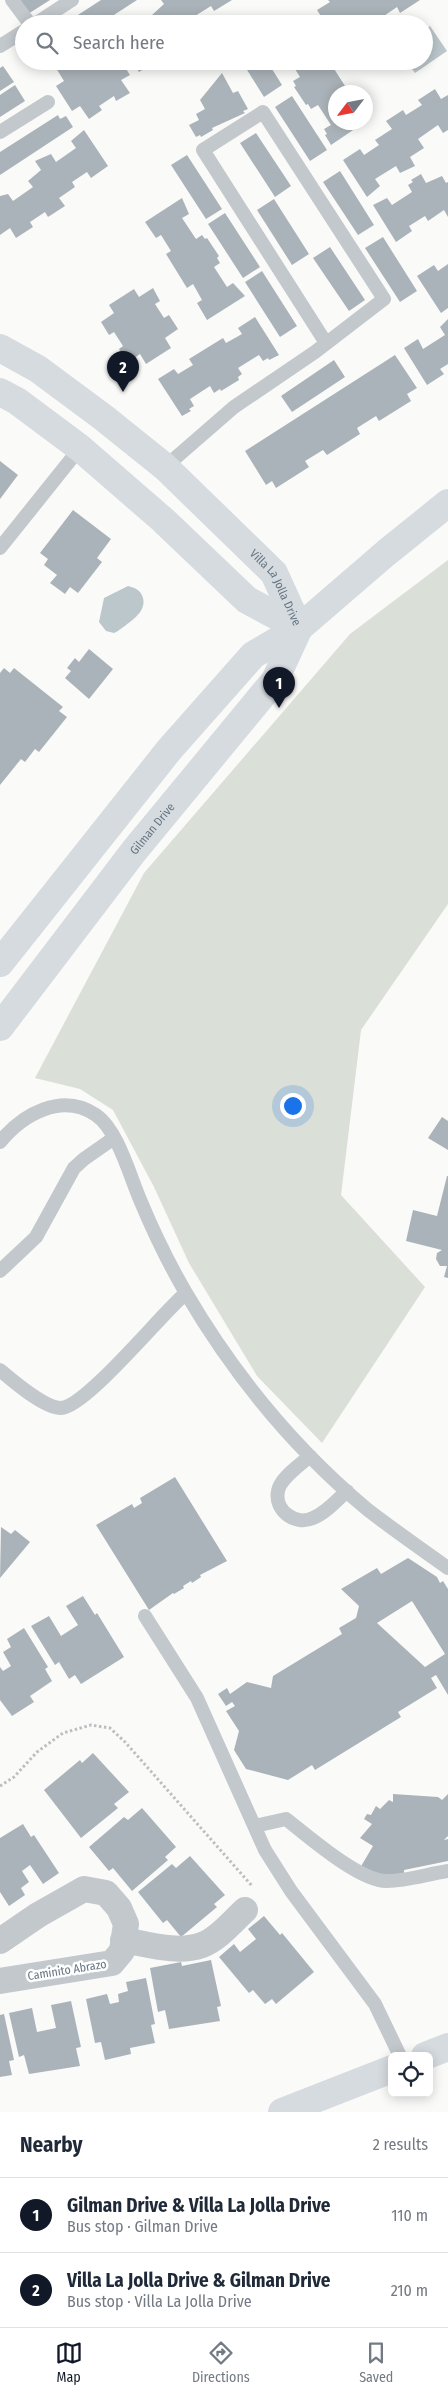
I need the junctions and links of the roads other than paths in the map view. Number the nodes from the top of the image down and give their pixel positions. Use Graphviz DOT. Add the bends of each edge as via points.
graph roads {
  1 [pos="12,0"];
  2 [pos="72,0"];
  3 [pos="23,15"];
  4 [pos="49,15"];
  5 [pos="15,37"];
  6 [pos="0,46"];
  7 [pos="48,102"];
  8 [pos="0,132"];
  9 [pos="326,343"];
  10 [pos="0,348"];
  11 [pos="0,392"];
  12 [pos="80,448"];
  13 [pos="165,467"];
  14 [pos="448,503"];
  15 [pos="0,548"];
  16 [pos="298,628"];
  17 [pos="0,964"];
  18 [pos="0,1027"];
  19 [pos="114,1138"];
  20 [pos="0,1142"];
  21 [pos="0,1270"];
  22 [pos="186,1293"];
  23 [pos="0,1370"];
  24 [pos="310,1456"];
  25 [pos="347,1491"];
  26 [pos="448,1568"];
  27 [pos="145,1616"];
  28 [pos="255,1826"];
  29 [pos="448,1871"];
  30 [pos="251,1901"];
  31 [pos="123,1940"];
  32 [pos="0,1941"];
  33 [pos="0,1981"];
  34 [pos="448,2047"];
  35 [pos="398,2052"];
  36 [pos="433,2053"];
  37 [pos="388,2071"];
  38 [pos="282,2112"];
  1 -- 3 [label="lane"];
  2 -- 4 [label="lane"];
  5 -- 6 [label="lane"];
  7 -- 8 [label="lane"];
  9 -- 9 [label="lane" via="384,299 263,112 203,150"];
  9 -- 13 [label="lane" via="234,406"];
  10 -- 13 [label="main road, Villa La Jolla Drive" via="38,369"];
  11 -- 12 [label="main road, Villa La Jolla Drive"];
  12 -- 15 [label="lane"];
  12 -- 16 [label="main road, Villa La Jolla Drive" via="163,520 247,600"];
  13 -- 16 [label="main road, Villa La Jolla Drive" via="274,573"];
  14 -- 16 [label="main road, Gilman Drive"];
  16 -- 17 [label="main road, Gilman Drive" via="252,655 169,750"];
  16 -- 18 [label="main road, Gilman Drive" via="275,680 134,851"];
  19 -- 20 [label="lane" via="97,1116 84,1108 65,1106 34,1112"];
  19 -- 21 [label="lane" via="74,1168 36,1237"];
  19 -- 22 [label="lane" via="141,1203"];
  22 -- 23 [label="lane" via="168,1308 118,1364 73,1404 62,1408 52,1406"];
  22 -- 24 [label="lane" via="237,1370"];
  24 -- 25 [label="lane"];
  24 -- 25 [label="lane" via="282,1482 278,1490 282,1510 301,1522 313,1518"];
  25 -- 26 [label="lane"];
  27 -- 28 [label="lane" via="197,1698"];
  28 -- 29 [label="lane" via="286,1819 372,1880 386,1881"];
  28 -- 35 [label="lane" via="265,1850 291,1891 379,2011"];
  30 -- 31 [label="street" via="223,1932 202,1945 180,1948"];
  31 -- 32 [label="street, Caminito Abrazo" via="126,1924 119,1908 106,1893 84,1888"];
  31 -- 33 [label="street, Caminito Abrazo" via="122,1951 112,1963"];
  34 -- 36 [label="main road"];
  37 -- 38 [label="main road"];
}
